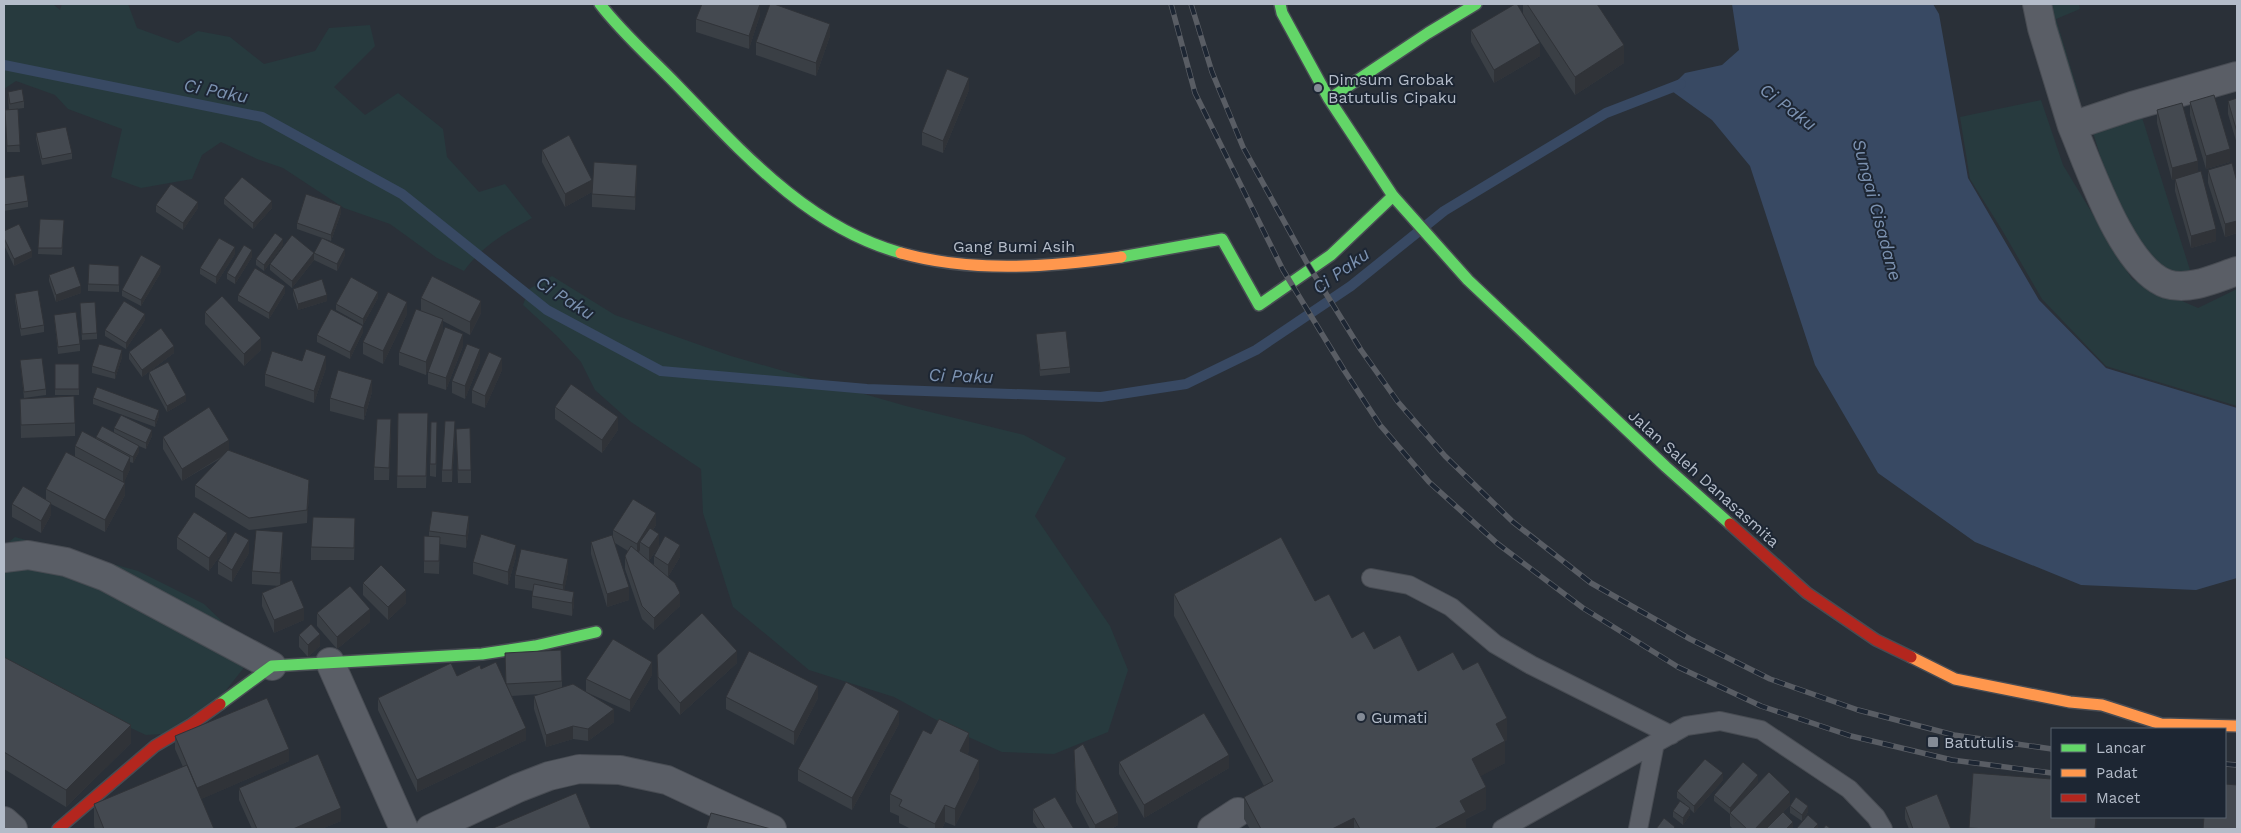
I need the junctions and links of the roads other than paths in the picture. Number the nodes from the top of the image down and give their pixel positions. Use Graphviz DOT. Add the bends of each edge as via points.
graph roads {
  1 [pos="600,4"];
  2 [pos="1280,4"];
  3 [pos="1476,4"];
  4 [pos="2037,4"];
  5 [pos="2237,76"];
  6 [pos="1330,99"];
  7 [pos="2072,126"];
  8 [pos="1393,196"];
  9 [pos="2237,271"];
  10 [pos="4,558"];
  11 [pos="1371,578"];
  12 [pos="596,632"];
  13 [pos="330,662"];
  14 [pos="272,666"];
  15 [pos="2237,726"];
  16 [pos="1671,734"];
  17 [pos="1655,743"];
  18 [pos="1238,812"];
  19 [pos="4,821"];
  20 [pos="13,829"];
  21 [pos="58,829"];
  22 [pos="404,829"];
  23 [pos="430,829"];
  24 [pos="772,829"];
  25 [pos="1212,829"];
  26 [pos="1502,829"];
  27 [pos="1638,829"];
  28 [pos="1883,829"];
  1 -- 8 [label="street, Gang Bumi Asih" via="772,180 831,221 881,248 910,257 987,266 1037,265 1130,256 1222,239 1258,305 1331,255"];
  2 -- 6 [label="street, Jalan Saleh Danasasmita"];
  3 -- 6 [label="street"];
  4 -- 7 [label="street"];
  5 -- 7 [label="street"];
  6 -- 8 [label="street, Jalan Saleh Danasasmita"];
  7 -- 9 [label="street" via="2110,217 2148,271 2166,284 2178,286"];
  8 -- 15 [label="street, Jalan Saleh Danasasmita" via="1468,280 1666,467 1807,592 1876,640 1955,679 2070,702 2102,705 2161,724"];
  10 -- 14 [label="street" via="28,555 66,562 106,577"];
  11 -- 16 [label="lane" via="1409,585 1452,608 1495,644 1531,665"];
  12 -- 13 [label="street" via="482,654"];
  13 -- 14 [label="street"];
  13 -- 22 [label="street"];
  14 -- 21 [label="street" via="192,724 155,746"];
  16 -- 17 [label="lane"];
  16 -- 28 [label="lane" via="1686,726 1720,721 1761,730 1849,789"];
  17 -- 26 [label="lane"];
  17 -- 27 [label="lane"];
  18 -- 25 [label="street"];
  19 -- 20 [label="street"];
  23 -- 24 [label="street" via="518,788 579,769 620,770 667,780"];
}
